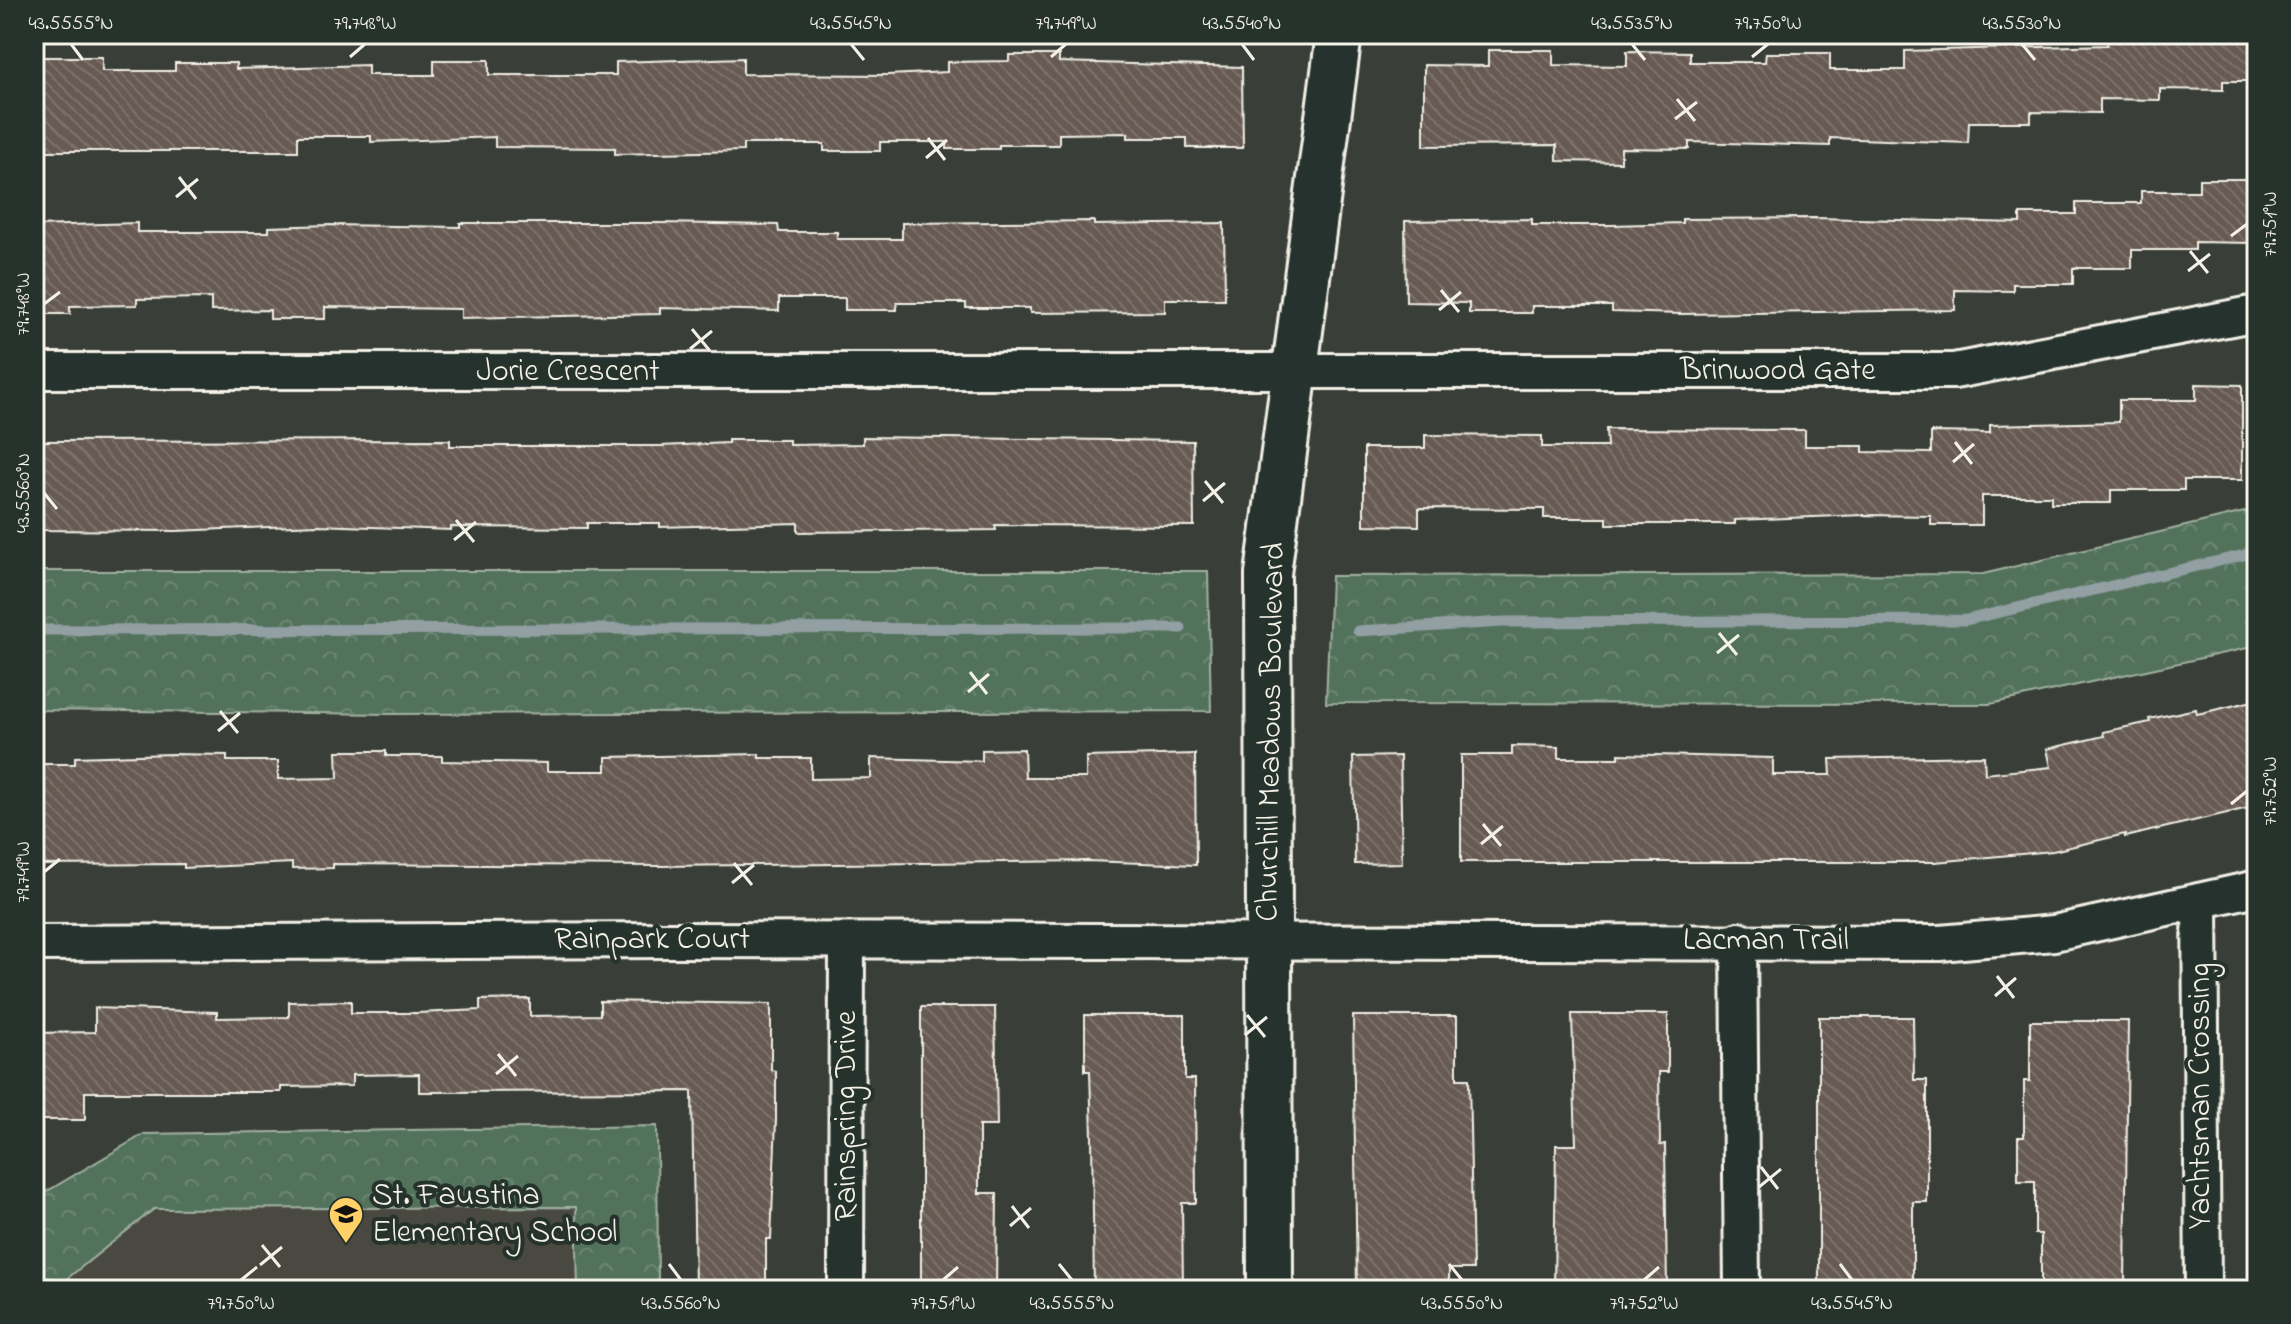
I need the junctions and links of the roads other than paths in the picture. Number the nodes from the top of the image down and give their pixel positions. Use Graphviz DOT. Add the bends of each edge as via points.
graph roads {
  1 [pos="1339,34"];
  2 [pos="2257,313"];
  3 [pos="34,371"];
  4 [pos="1294,373"];
  5 [pos="2257,888"];
  6 [pos="2200,901"];
  7 [pos="1739,940"];
  8 [pos="847,941"];
  9 [pos="1269,942"];
  10 [pos="34,943"];
  11 [pos="846,1290"];
  12 [pos="1270,1290"];
  13 [pos="1742,1290"];
  14 [pos="2203,1290"];
  1 -- 4 [label="street, Churchill Meadows Boulevard"];
  2 -- 4 [label="street, Brinwood Gate" via="1954,371"];
  3 -- 4 [label="street, Jorie Crescent"];
  4 -- 9 [label="street, Churchill Meadows Boulevard" via="1268,574"];
  5 -- 6 [label="street, Lacman Trail"];
  6 -- 7 [label="street, Lacman Trail" via="2007,939"];
  6 -- 14 [label="street, Yachtsman Crossing"];
  7 -- 9 [label="street, Lacman Trail"];
  7 -- 13 [label="street"];
  8 -- 9 [label="street, Rainpark Court"];
  8 -- 10 [label="street, Rainpark Court"];
  8 -- 11 [label="street, Rainspring Drive"];
  9 -- 12 [label="street, Churchill Meadows Boulevard"];
}
